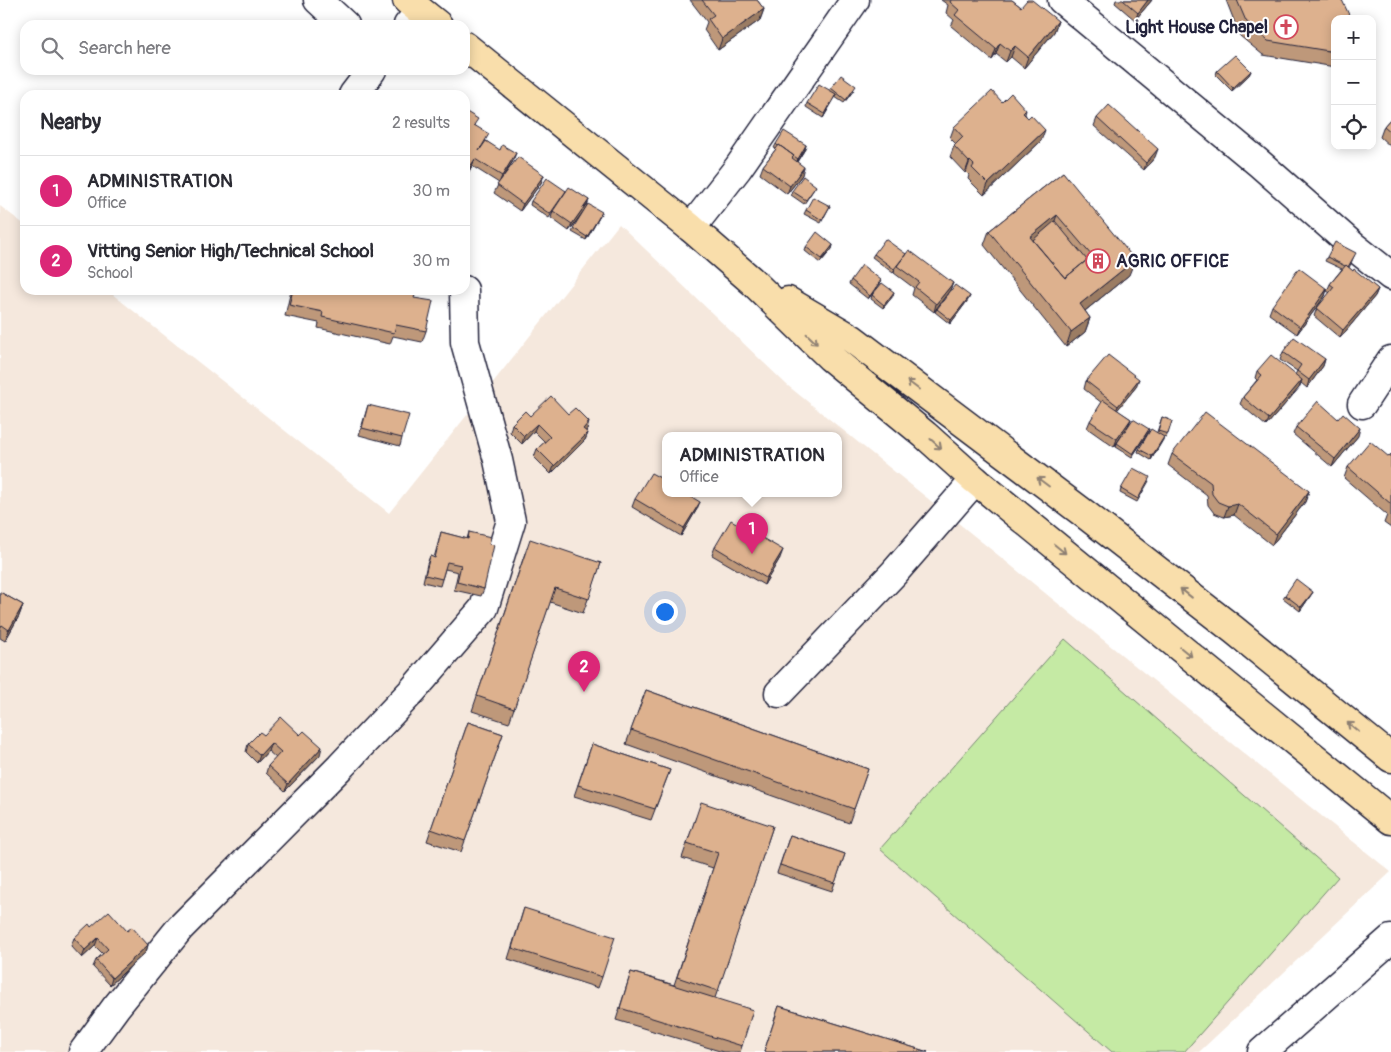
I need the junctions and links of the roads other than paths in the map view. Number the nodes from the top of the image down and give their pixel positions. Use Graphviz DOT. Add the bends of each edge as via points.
graph roads {
  1 [pos="318,0"];
  2 [pos="855,0"];
  3 [pos="1062,0"];
  4 [pos="339,20"];
  5 [pos="470,50"];
  6 [pos="368,75"];
  7 [pos="357,90"];
  8 [pos="691,228"];
  9 [pos="1391,276"];
  10 [pos="752,281"];
  11 [pos="464,295"];
  12 [pos="1391,360"];
  13 [pos="1362,404"];
  14 [pos="975,480"];
  15 [pos="780,693"];
  16 [pos="1391,758"];
  17 [pos="1391,820"];
  18 [pos="1391,939"];
  19 [pos="84,1052"];
  20 [pos="1262,1052"];
  1 -- 4 [label="street"];
  2 -- 8 [label="street" via="738,168"];
  3 -- 9 [label="street"];
  5 -- 8 [label="highway"];
  6 -- 7 [label="street"];
  8 -- 10 [label="highway"];
  10 -- 14 [label="highway, one-way" via="830,357 926,435"];
  16 -- 10 [label="highway, one-way" via="1094,521 851,338"];
  11 -- 19 [label="street" via="465,342 498,460 511,521 484,608 340,767 180,928"];
  12 -- 13 [label="street"];
  14 -- 15 [label="street" via="894,573"];
  14 -- 17 [label="highway, one-way"];
  18 -- 20 [label="street"];
}
